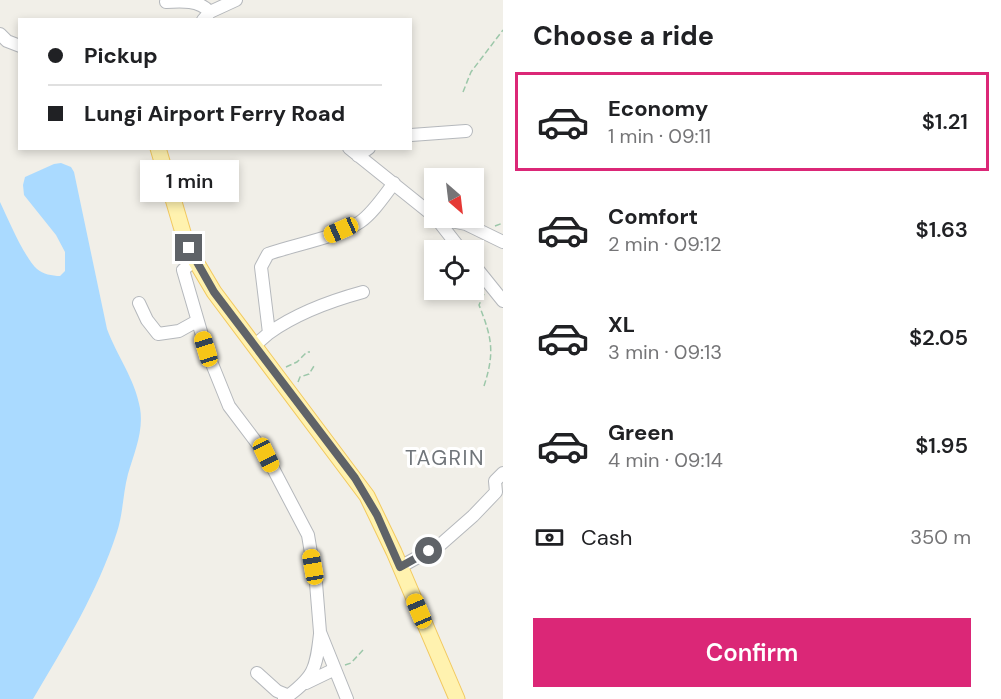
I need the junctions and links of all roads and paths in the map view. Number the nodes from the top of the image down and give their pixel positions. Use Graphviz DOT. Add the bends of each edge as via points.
graph roads {
  1 [pos="236,0"];
  2 [pos="166,2"];
  3 [pos="206,16"];
  4 [pos="503,30"];
  5 [pos="0,34"];
  6 [pos="18,45"];
  7 [pos="463,92"];
  8 [pos="466,131"];
  9 [pos="412,135"];
  10 [pos="159,150"];
  11 [pos="359,151"];
  12 [pos="394,183"];
  13 [pos="424,207"];
  14 [pos="444,228"];
  15 [pos="474,228"];
  16 [pos="453,240"];
  17 [pos="503,242"];
  18 [pos="195,260"];
  19 [pos="484,277"];
  20 [pos="487,288"];
  21 [pos="363,292"];
  22 [pos="503,301"];
  23 [pos="139,303"];
  24 [pos="197,321"];
  25 [pos="269,333"];
  26 [pos="254,346"];
  27 [pos="310,352"];
  28 [pos="314,366"];
  29 [pos="285,368"];
  30 [pos="484,386"];
  31 [pos="290,393"];
  32 [pos="503,473"];
  33 [pos="400,567"];
  34 [pos="320,633"];
  35 [pos="363,650"];
  36 [pos="335,669"];
  37 [pos="257,673"];
  38 [pos="305,684"];
  39 [pos="286,697"];
  40 [pos="347,699"];
  41 [pos="457,699"];
  1 -- 3 [label="street"];
  2 -- 3 [label="street" via="197,2 202,4"];
  4 -- 7 [label="path" via="471,72"];
  5 -- 6 [label="street"];
  8 -- 9 [label="street"];
  10 -- 18 [label="main road"];
  11 -- 12 [label="street"];
  12 -- 13 [label="street"];
  12 -- 25 [label="street" via="360,222 321,239 268,254 261,267"];
  14 -- 16 [label="street"];
  15 -- 17 [label="street"];
  18 -- 24 [label="street" via="183,270"];
  18 -- 26 [label="main road"];
  19 -- 22 [label="street"];
  20 -- 30 [label="path" via="478,305 491,339 491,364"];
  21 -- 25 [label="street" via="288,319"];
  23 -- 24 [label="street" via="158,334 179,331"];
  24 -- 34 [label="street" via="229,406 266,455 308,535"];
  25 -- 26 [label="street"];
  26 -- 31 [label="main road"];
  27 -- 29 [label="path"];
  28 -- 31 [label="path" via="309,374 300,377"];
  31 -- 33 [label="main road" via="367,496"];
  32 -- 33 [label="street" via="495,481 496,492 473,516 440,545"];
  33 -- 41 [label="main road"];
  34 -- 36 [label="street"];
  34 -- 38 [label="street" via="317,661"];
  35 -- 36 [label="path" via="351,663"];
  36 -- 38 [label="street"];
  36 -- 40 [label="street"];
  37 -- 39 [label="street"];
  38 -- 39 [label="street"];
}
